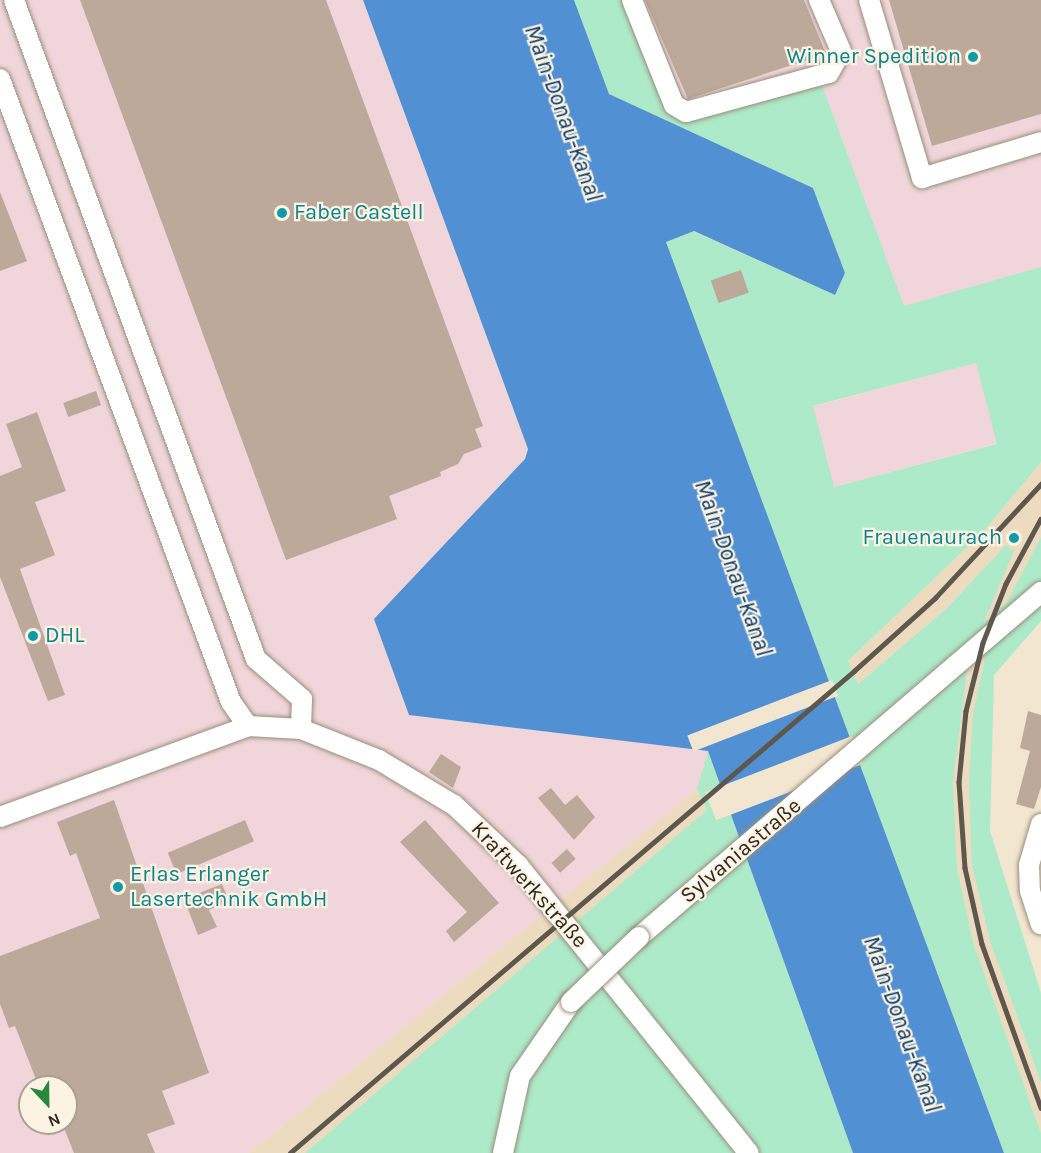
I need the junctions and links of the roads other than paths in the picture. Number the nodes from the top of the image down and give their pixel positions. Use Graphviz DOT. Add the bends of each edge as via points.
graph roads {
  1 [pos="14,0"];
  2 [pos="632,0"];
  3 [pos="819,0"];
  4 [pos="869,0"];
  5 [pos="0,79"];
  6 [pos="1041,142"];
  7 [pos="1041,592"];
  8 [pos="248,726"];
  9 [pos="301,729"];
  10 [pos="0,817"];
  11 [pos="1041,824"];
  12 [pos="1041,924"];
  13 [pos="503,1153"];
  14 [pos="749,1153"];
  1 -- 9 [label="street" via="256,659 302,699"];
  2 -- 3 [label="street" via="674,105 686,112 829,73 841,51"];
  4 -- 6 [label="street" via="922,178"];
  5 -- 8 [label="street" via="231,702"];
  7 -- 13 [label="street, Sylvaniastraße, bridge" via="639,937 571,1002 520,1076"];
  8 -- 9 [label="street, Kraftwerkstraße"];
  8 -- 10 [label="street, Kraftwerkstraße"];
  9 -- 14 [label="street, Kraftwerkstraße" via="417,778 488,834 649,1022"];
  11 -- 12 [label="street" via="1029,865 1030,891"];
}
